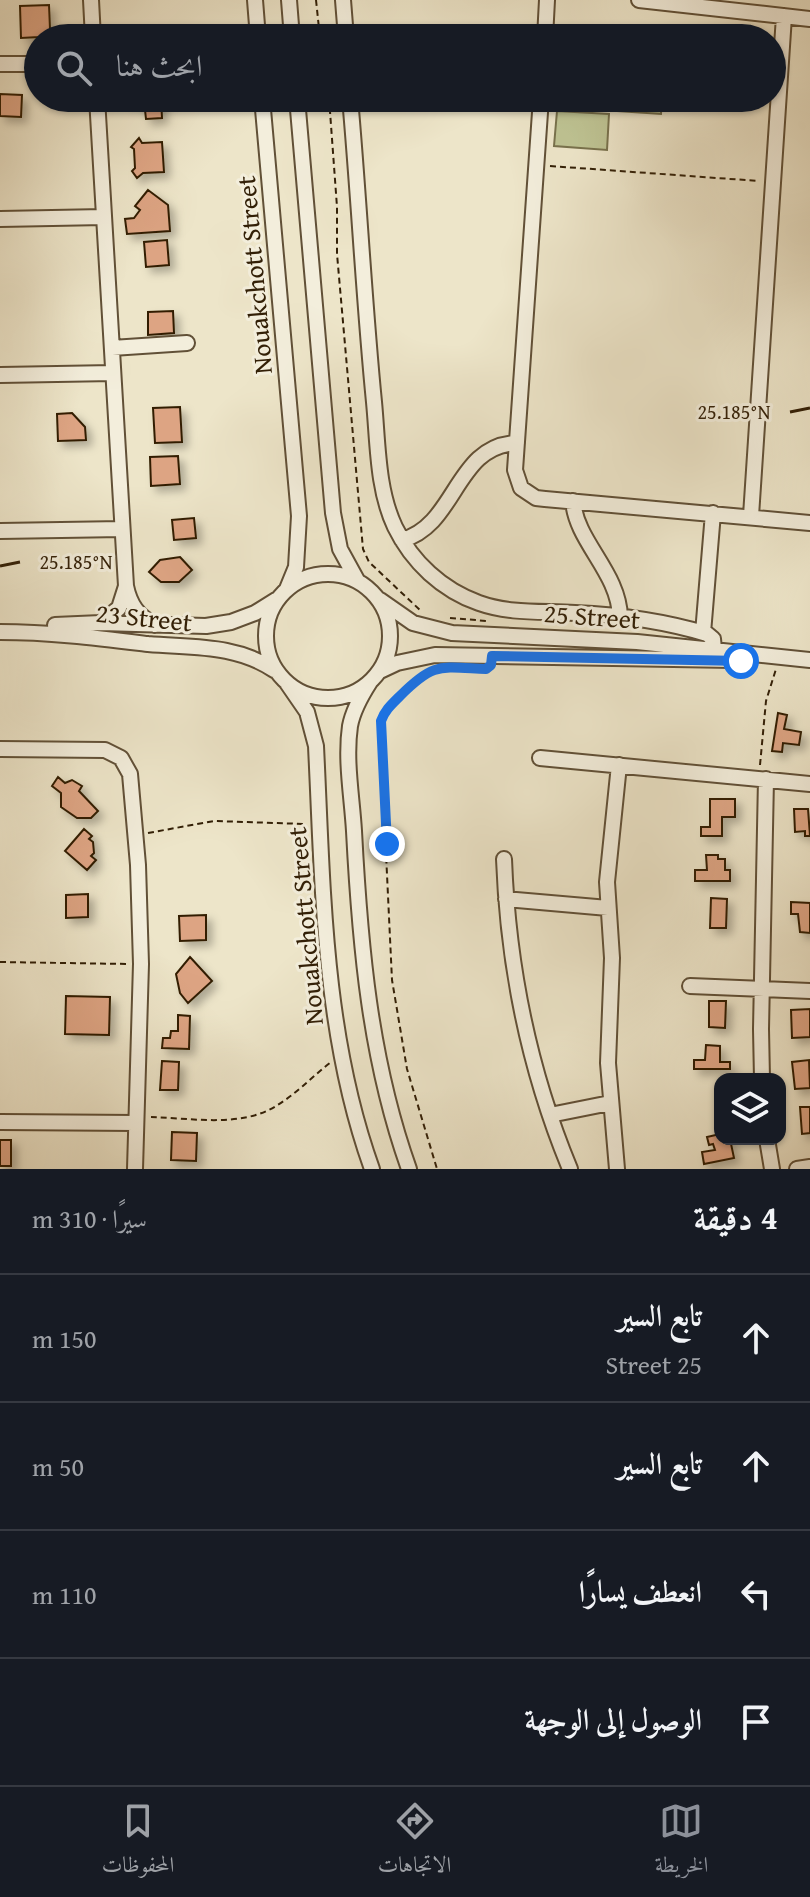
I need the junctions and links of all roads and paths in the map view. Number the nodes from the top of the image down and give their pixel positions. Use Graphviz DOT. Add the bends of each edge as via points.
graph roads {
  1 [pos="91,0"];
  2 [pos="255,0"];
  3 [pos="289,0"];
  4 [pos="316,0"];
  5 [pos="343,0"];
  6 [pos="547,0"];
  7 [pos="639,0"];
  8 [pos="784,16"];
  9 [pos="810,19"];
  10 [pos="92,24"];
  11 [pos="257,24"];
  12 [pos="291,24"];
  13 [pos="319,24"];
  14 [pos="345,24"];
  15 [pos="546,24"];
  16 [pos="783,24"];
  17 [pos="0,64"];
  18 [pos="24,64"];
  19 [pos="98,112"];
  20 [pos="263,112"];
  21 [pos="298,112"];
  22 [pos="330,112"];
  23 [pos="351,112"];
  24 [pos="540,112"];
  25 [pos="778,112"];
  26 [pos="537,165"];
  27 [pos="773,182"];
  28 [pos="104,217"];
  29 [pos="0,219"];
  30 [pos="187,343"];
  31 [pos="112,348"];
  32 [pos="113,373"];
  33 [pos="0,375"];
  34 [pos="517,443"];
  35 [pos="573,501"];
  36 [pos="713,513"];
  37 [pos="751,516"];
  38 [pos="810,523"];
  39 [pos="122,529"];
  40 [pos="0,531"];
  41 [pos="402,540"];
  42 [pos="357,580"];
  43 [pos="126,586"];
  44 [pos="282,595"];
  45 [pos="380,600"];
  46 [pos="424,613"];
  47 [pos="620,617"];
  48 [pos="448,618"];
  49 [pos="101,623"];
  50 [pos="155,625"];
  51 [pos="0,629"];
  52 [pos="703,633"];
  53 [pos="493,635"];
  54 [pos="714,649"];
  55 [pos="810,660"];
  56 [pos="777,664"];
  57 [pos="810,667"];
  58 [pos="437,668"];
  59 [pos="375,676"];
  60 [pos="282,677"];
  61 [pos="0,749"];
  62 [pos="540,758"];
  63 [pos="619,765"];
  64 [pos="766,779"];
  65 [pos="810,784"];
  66 [pos="320,825"];
  67 [pos="136,836"];
  68 [pos="504,859"];
  69 [pos="506,899"];
  70 [pos="608,908"];
  71 [pos="0,962"];
  72 [pos="141,964"];
  73 [pos="690,986"];
  74 [pos="762,989"];
  75 [pos="810,991"];
  76 [pos="341,1053"];
  77 [pos="762,1073"];
  78 [pos="610,1103"];
  79 [pos="550,1115"];
  80 [pos="136,1120"];
  81 [pos="0,1122"];
  82 [pos="768,1145"];
  83 [pos="810,1167"];
  84 [pos="135,1169"];
  85 [pos="372,1169"];
  86 [pos="409,1169"];
  87 [pos="437,1169"];
  88 [pos="570,1169"];
  89 [pos="617,1169"];
  90 [pos="772,1169"];
  91 [pos="797,1169"];
  1 -- 10 [label="street"];
  2 -- 11 [label="street"];
  3 -- 12 [label="street"];
  4 -- 13 [label="path"];
  5 -- 14 [label="street"];
  6 -- 15 [label="street"];
  7 -- 8 [label="street"];
  8 -- 9 [label="street"];
  8 -- 16 [label="street"];
  17 -- 18 [label="street"];
  19 -- 28 [label="street"];
  20 -- 44 [label="street, Nouakchott Street" via="299,516 296,567"];
  21 -- 42 [label="street" via="333,513 340,549"];
  22 -- 46 [label="path" via="363,549 369,562"];
  23 -- 41 [label="street" via="383,487"];
  24 -- 26 [label="street"];
  25 -- 27 [label="street"];
  26 -- 27 [label="path"];
  26 -- 34 [label="street"];
  27 -- 37 [label="street"];
  28 -- 29 [label="street"];
  28 -- 31 [label="street"];
  30 -- 31 [label="street"];
  31 -- 32 [label="street"];
  32 -- 33 [label="street"];
  32 -- 39 [label="street"];
  34 -- 35 [label="street" via="515,470 521,488 536,498"];
  34 -- 41 [label="street" via="495,446 477,458 430,526"];
  35 -- 36 [label="street"];
  35 -- 47 [label="street" via="576,518 615,588"];
  36 -- 37 [label="street"];
  36 -- 52 [label="street"];
  37 -- 38 [label="street"];
  39 -- 40 [label="street"];
  39 -- 43 [label="street"];
  41 -- 47 [label="street" via="438,581 487,606"];
  42 -- 44 [label="street" via="313,575"];
  42 -- 45 [label="street"];
  43 -- 49 [label="street" via="119,608"];
  43 -- 50 [label="street" via="135,610"];
  44 -- 50 [label="street, 23 Street" via="231,622"];
  44 -- 60 [label="street" via="270,614 266,644"];
  45 -- 53 [label="street, 25 Street" via="395,613 432,629"];
  45 -- 59 [label="street" via="391,628"];
  47 -- 52 [label="street"];
  48 -- 53 [label="path" via="488,622"];
  49 -- 50 [label="street, 23 Street"];
  49 -- 51 [label="street, 23 Street"];
  51 -- 60 [label="street, 23 Street" via="224,648 261,661"];
  52 -- 54 [label="street" via="713,639"];
  53 -- 54 [label="street, 25 Street"];
  54 -- 55 [label="street, 25 Street"];
  56 -- 57 [label="street, 25 Street"];
  56 -- 59 [label="street, 25 Street" via="435,655 416,657"];
  56 -- 64 [label="path" via="766,701 760,765"];
  58 -- 87 [label="path" via="420,676 390,705 380,727 392,980 407,1069"];
  59 -- 60 [label="street" via="358,691 329,698 313,697"];
  59 -- 86 [label="street, Nouakchott Street" via="354,711 349,744 359,919 372,1028"];
  60 -- 66 [label="street, Nouakchott Street" via="313,728"];
  61 -- 67 [label="street" via="114,753 130,774"];
  62 -- 63 [label="street"];
  63 -- 64 [label="street"];
  63 -- 70 [label="street"];
  64 -- 65 [label="street"];
  64 -- 74 [label="street"];
  66 -- 67 [label="path" via="214,821"];
  66 -- 76 [label="street, Nouakchott Street" via="328,966"];
  67 -- 72 [label="street"];
  68 -- 69 [label="street"];
  69 -- 70 [label="street"];
  69 -- 79 [label="street" via="518,995"];
  70 -- 78 [label="street"];
  71 -- 72 [label="path"];
  72 -- 80 [label="street"];
  73 -- 74 [label="street"];
  74 -- 75 [label="street"];
  74 -- 77 [label="street"];
  76 -- 80 [label="path" via="276,1106 254,1116"];
  76 -- 85 [label="street, Nouakchott Street"];
  78 -- 79 [label="street"];
  78 -- 89 [label="street"];
  79 -- 88 [label="street"];
  80 -- 81 [label="street"];
  80 -- 84 [label="street"];
  82 -- 90 [label="street"];
  83 -- 91 [label="street"];
}
